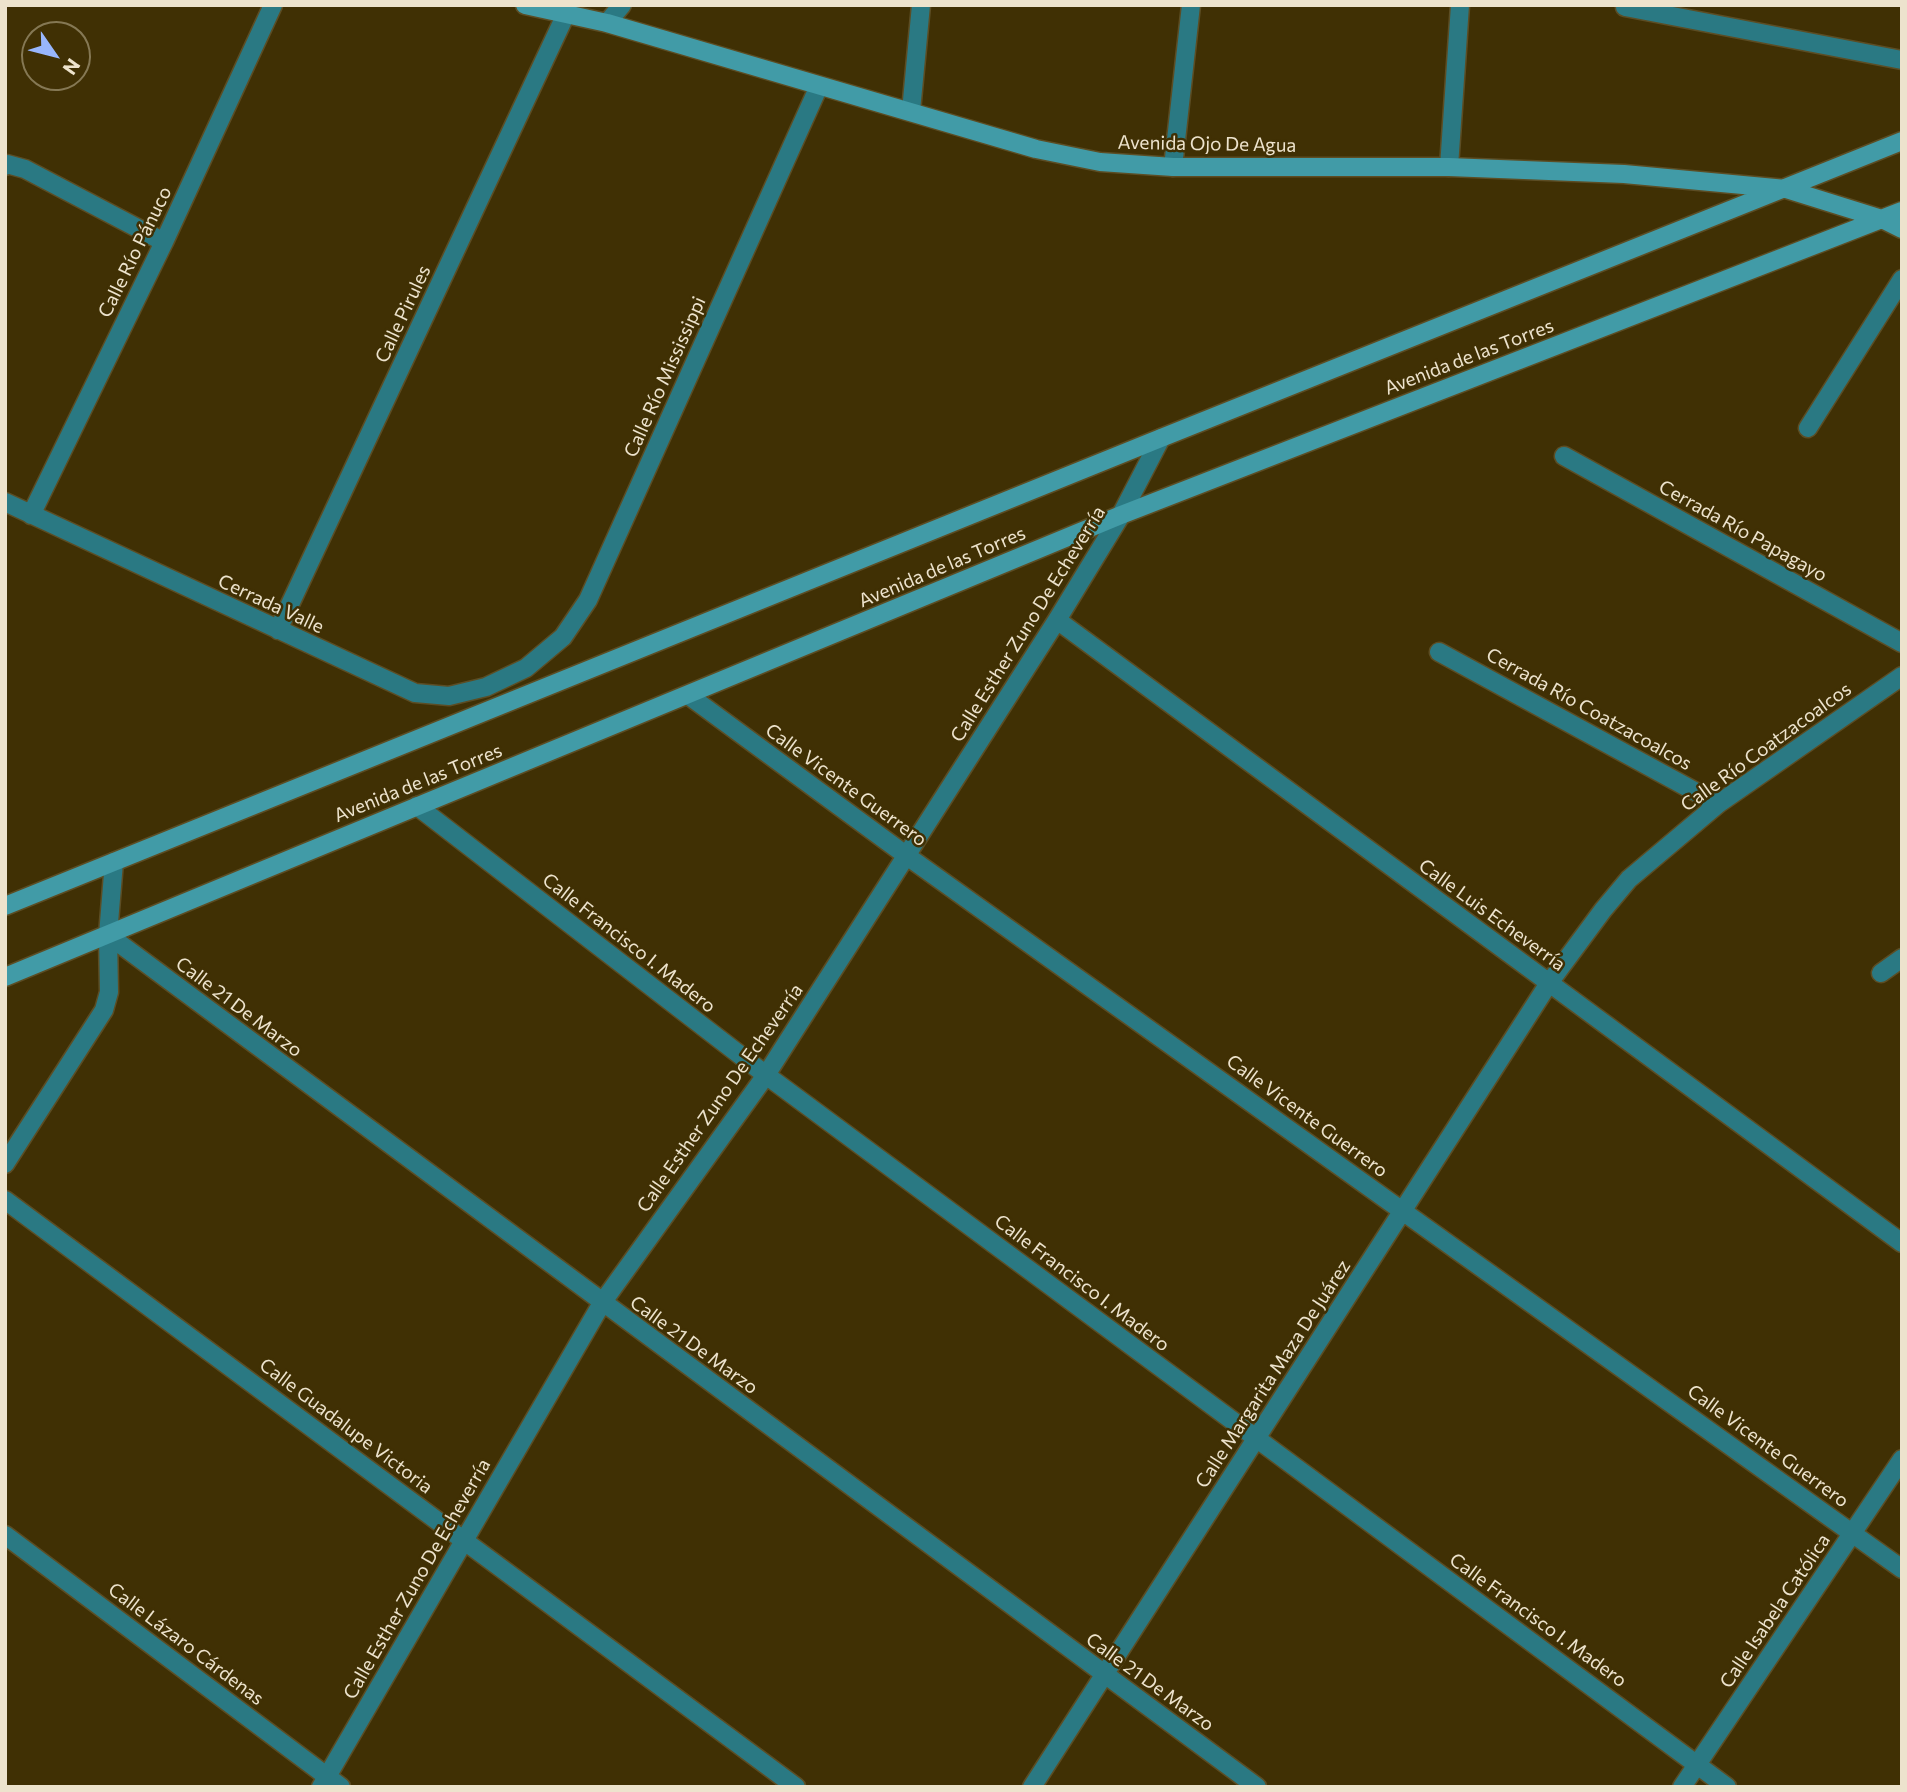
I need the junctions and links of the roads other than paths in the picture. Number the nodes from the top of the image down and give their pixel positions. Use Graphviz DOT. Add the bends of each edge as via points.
graph roads {
  1 [pos="274,5"];
  2 [pos="524,5"];
  3 [pos="622,5"];
  4 [pos="921,5"];
  5 [pos="1191,5"];
  6 [pos="1460,5"];
  7 [pos="1625,7"];
  8 [pos="565,16"];
  9 [pos="607,23"];
  10 [pos="1902,60"];
  11 [pos="819,86"];
  12 [pos="911,111"];
  13 [pos="1902,142"];
  14 [pos="5,166"];
  15 [pos="1173,167"];
  16 [pos="1450,167"];
  17 [pos="1786,189"];
  18 [pos="1902,211"];
  19 [pos="1882,219"];
  20 [pos="1902,229"];
  21 [pos="164,242"];
  22 [pos="1902,279"];
  23 [pos="1808,428"];
  24 [pos="1161,438"];
  25 [pos="1564,456"];
  26 [pos="5,502"];
  27 [pos="32,515"];
  28 [pos="1121,515"];
  29 [pos="1057,620"];
  30 [pos="278,631"];
  31 [pos="1902,643"];
  32 [pos="1439,652"];
  33 [pos="526,668"];
  34 [pos="1902,676"];
  35 [pos="688,695"];
  36 [pos="1718,804"];
  37 [pos="417,806"];
  38 [pos="907,856"];
  39 [pos="114,862"];
  40 [pos="5,906"];
  41 [pos="108,935"];
  42 [pos="1902,958"];
  43 [pos="1881,973"];
  44 [pos="5,977"];
  45 [pos="1549,983"];
  46 [pos="766,1075"];
  47 [pos="5,1164"];
  48 [pos="5,1200"];
  49 [pos="1403,1211"];
  50 [pos="1902,1243"];
  51 [pos="602,1303"];
  52 [pos="1256,1438"];
  53 [pos="1902,1459"];
  54 [pos="1853,1533"];
  55 [pos="5,1535"];
  56 [pos="464,1540"];
  57 [pos="1902,1569"];
  58 [pos="1104,1674"];
  59 [pos="1697,1764"];
  60 [pos="330,1783"];
  61 [pos="796,1787"];
  62 [pos="1032,1787"];
  63 [pos="1257,1787"];
  64 [pos="1682,1787"];
  65 [pos="1727,1787"];
  1 -- 21 [label="street, Calle Río Pánuco"];
  2 -- 8 [label="main road, Avenida Ojo De Agua"];
  3 -- 9 [label="street"];
  4 -- 12 [label="street"];
  5 -- 15 [label="street"];
  6 -- 16 [label="street"];
  7 -- 10 [label="street"];
  8 -- 9 [label="main road, Avenida Ojo De Agua"];
  8 -- 30 [label="street, Calle Pirules"];
  9 -- 11 [label="main road, Avenida Ojo De Agua"];
  11 -- 12 [label="main road, Avenida Ojo De Agua"];
  11 -- 33 [label="street, Calle Río Mississippi" via="588,600 564,637"];
  12 -- 15 [label="main road, Avenida Ojo De Agua" via="1036,149 1100,162"];
  13 -- 17 [label="main road, Avenida de las Torres"];
  14 -- 21 [label="street" via="25,169"];
  15 -- 16 [label="main road, Avenida Ojo De Agua"];
  16 -- 17 [label="main road, Avenida Ojo De Agua" via="1624,174"];
  17 -- 19 [label="main road, Avenida Ojo De Agua"];
  17 -- 24 [label="main road, Avenida de las Torres"];
  18 -- 19 [label="main road, Avenida de las Torres"];
  19 -- 20 [label="main road, Avenida Ojo De Agua"];
  19 -- 28 [label="main road, Avenida de las Torres"];
  21 -- 27 [label="street, Calle Río Pánuco"];
  22 -- 23 [label="street"];
  24 -- 28 [label="street, Calle Esther Zuno De Echeverría"];
  24 -- 39 [label="main road, Avenida de las Torres"];
  25 -- 31 [label="street, Cerrada Río Papagayo"];
  26 -- 27 [label="street, Cerrada Valle"];
  27 -- 30 [label="street, Cerrada Valle"];
  28 -- 29 [label="street, Calle Esther Zuno De Echeverría"];
  28 -- 35 [label="main road, Avenida de las Torres"];
  29 -- 38 [label="street, Calle Esther Zuno De Echeverría"];
  29 -- 45 [label="street, Calle Luis Echeverría"];
  30 -- 33 [label="street, Cerrada Valle" via="415,693 449,696 486,687"];
  32 -- 36 [label="street, Cerrada Río Coatzacoalcos"];
  34 -- 36 [label="street, Calle Río Coatzacoalcos"];
  35 -- 37 [label="main road, Avenida de las Torres"];
  35 -- 38 [label="street, Calle Vicente Guerrero"];
  36 -- 45 [label="street, Calle Río Coatzacoalcos" via="1629,879"];
  37 -- 41 [label="main road, Avenida de las Torres"];
  37 -- 46 [label="street, Calle Francisco I. Madero"];
  38 -- 46 [label="street, Calle Esther Zuno De Echeverría"];
  38 -- 49 [label="street, Calle Vicente Guerrero"];
  39 -- 40 [label="main road, Avenida de las Torres"];
  39 -- 41 [label="street"];
  41 -- 44 [label="main road, Avenida de las Torres"];
  41 -- 47 [label="street" via="109,992 104,1010"];
  41 -- 51 [label="street, Calle 21 De Marzo"];
  42 -- 43 [label="street"];
  45 -- 49 [label="street, Calle Margarita Maza De Juárez"];
  45 -- 50 [label="street, Calle Luis Echeverría"];
  46 -- 51 [label="street, Calle Esther Zuno De Echeverría"];
  46 -- 52 [label="street, Calle Francisco I. Madero"];
  48 -- 56 [label="street, Calle Guadalupe Victoria"];
  49 -- 52 [label="street, Calle Margarita Maza De Juárez"];
  49 -- 54 [label="street, Calle Vicente Guerrero"];
  51 -- 56 [label="street, Calle Esther Zuno De Echeverría"];
  51 -- 58 [label="street, Calle 21 De Marzo"];
  52 -- 58 [label="street, Calle Margarita Maza De Juárez"];
  52 -- 59 [label="street, Calle Francisco I. Madero"];
  53 -- 54 [label="street, Calle Isabela Católica"];
  54 -- 57 [label="street, Calle Vicente Guerrero"];
  54 -- 59 [label="street, Calle Isabela Católica"];
  55 -- 60 [label="street, Calle Lázaro Cárdenas"];
  56 -- 60 [label="street, Calle Esther Zuno De Echeverría"];
  56 -- 61 [label="street, Calle Guadalupe Victoria"];
  58 -- 62 [label="street, Calle Margarita Maza De Juárez"];
  58 -- 63 [label="street, Calle 21 De Marzo"];
  59 -- 64 [label="street, Calle Isabela Católica"];
  59 -- 65 [label="street, Calle Francisco I. Madero"];
}
